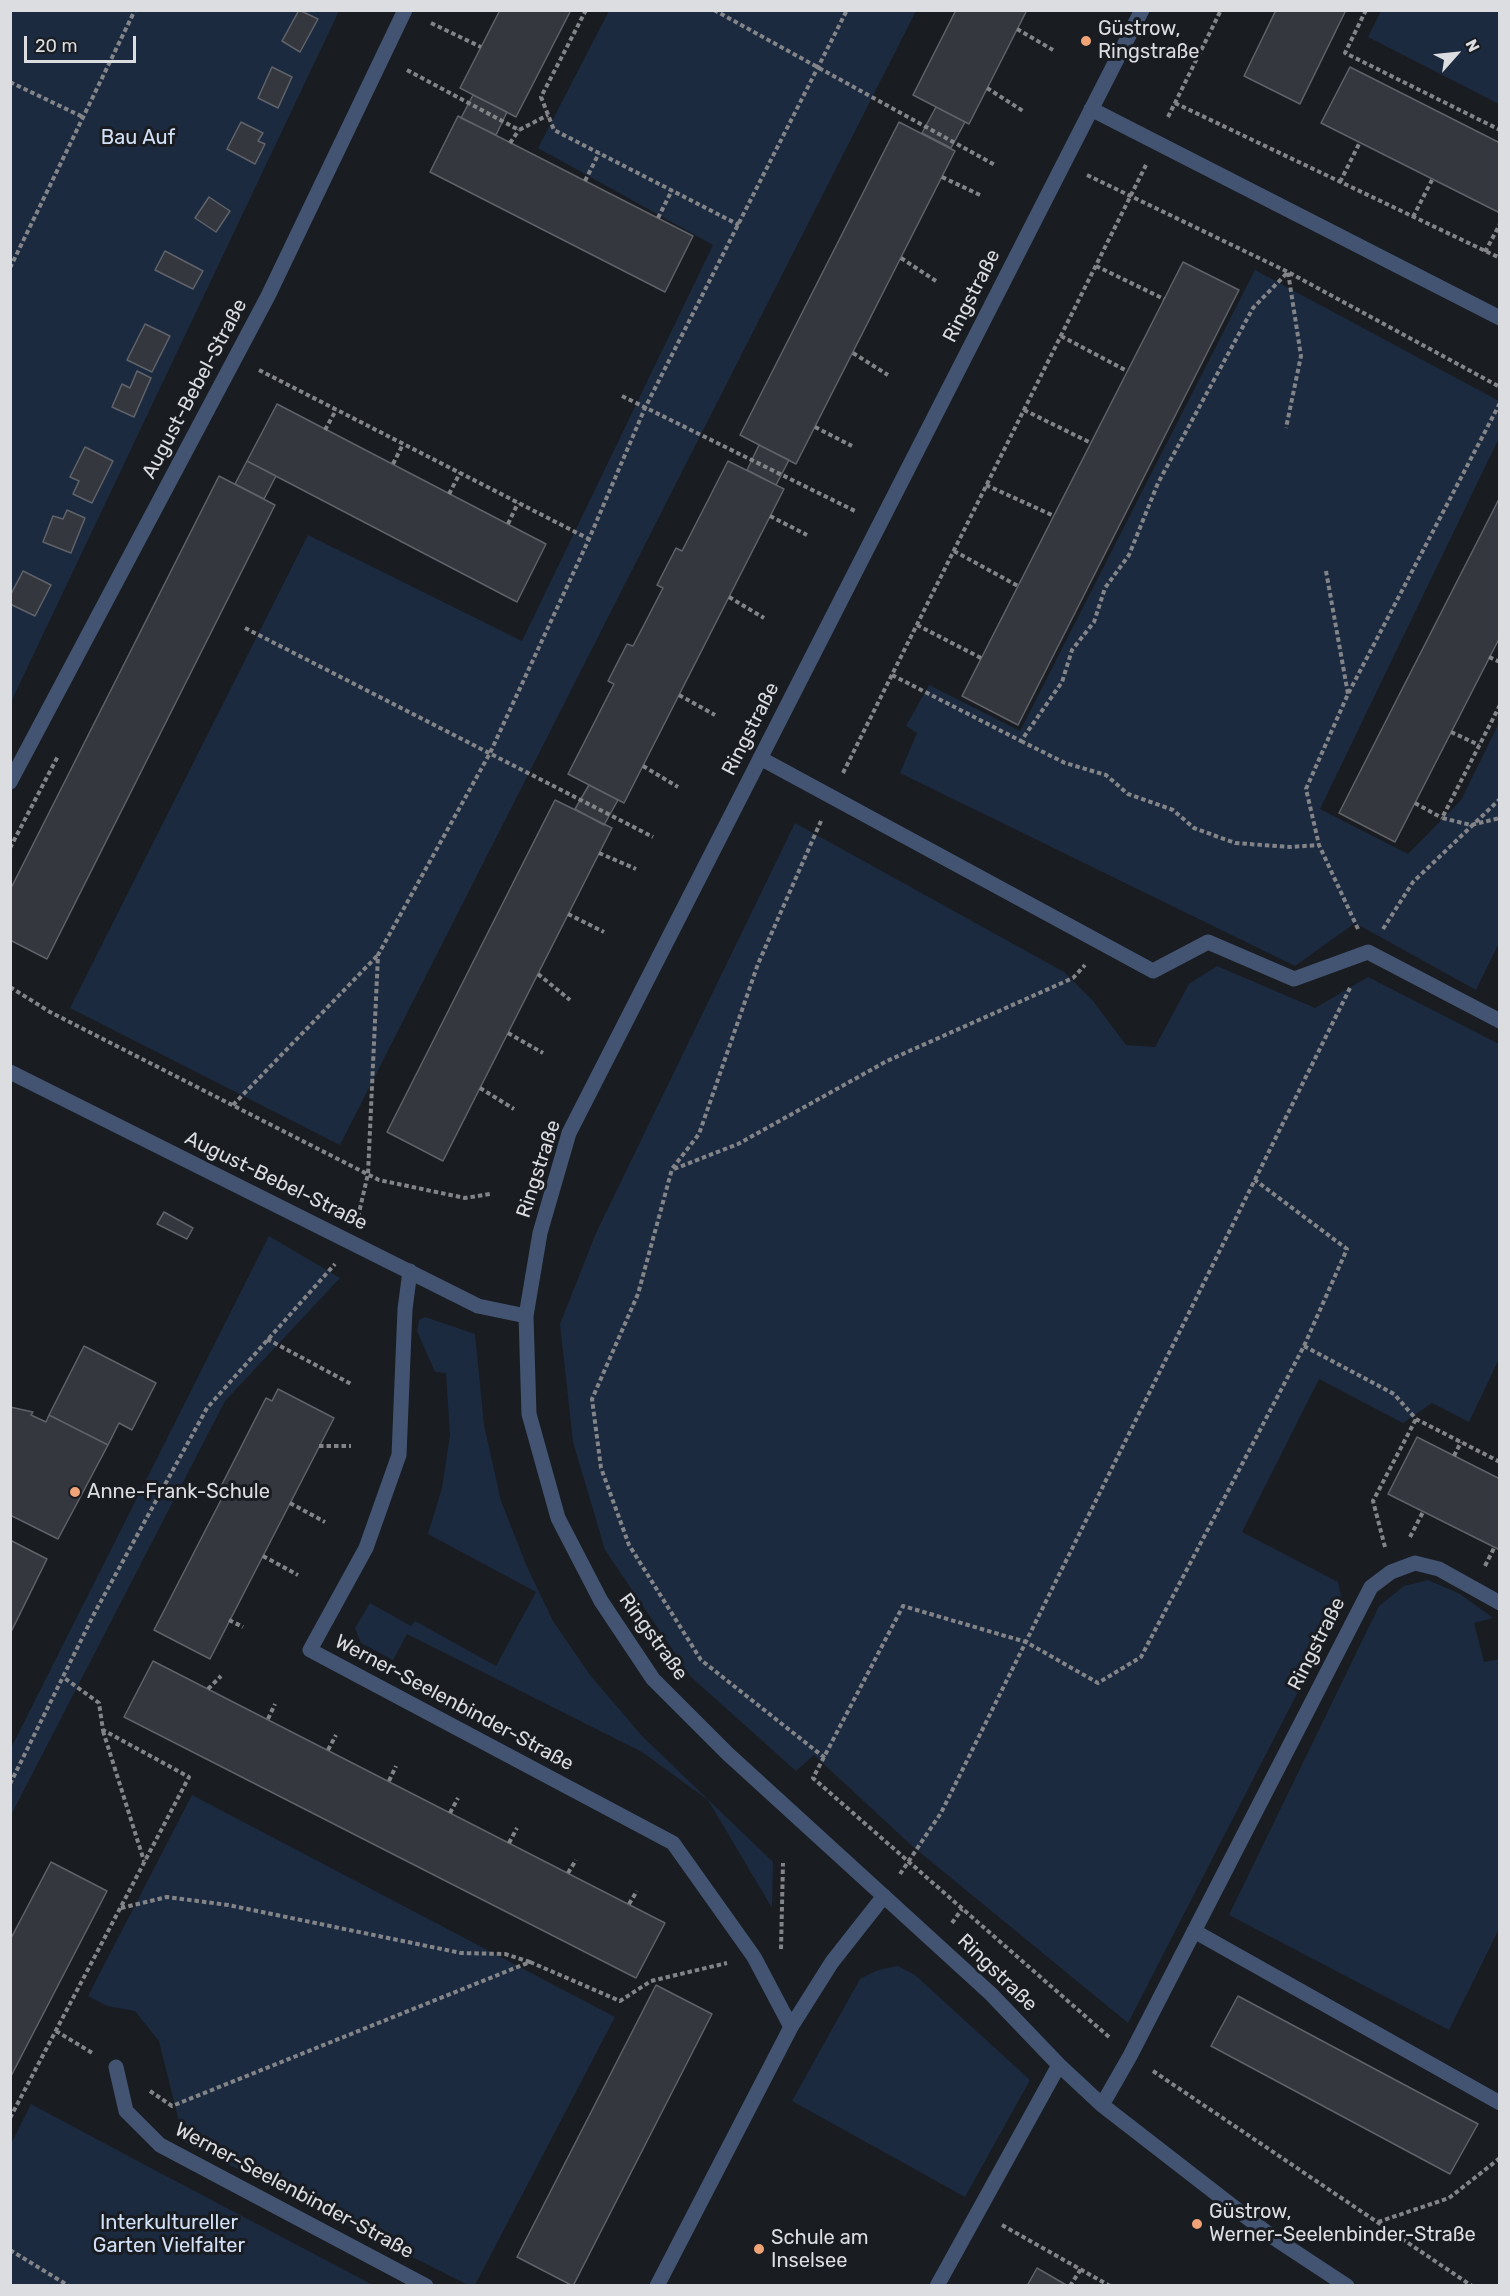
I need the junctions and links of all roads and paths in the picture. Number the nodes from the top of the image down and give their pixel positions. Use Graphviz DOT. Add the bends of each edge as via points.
graph roads {
  1 [pos="135,10"];
  2 [pos="405,10"];
  3 [pos="586,10"];
  4 [pos="714,10"];
  5 [pos="847,10"];
  6 [pos="1142,10"];
  7 [pos="1221,10"];
  8 [pos="1366,10"];
  9 [pos="431,23"];
  10 [pos="1017,29"];
  11 [pos="481,47"];
  12 [pos="1053,50"];
  13 [pos="819,68"];
  14 [pos="407,70"];
  15 [pos="10,82"];
  16 [pos="987,88"];
  17 [pos="1175,103"];
  18 [pos="1091,109"];
  19 [pos="1023,111"];
  20 [pos="548,115"];
  21 [pos="83,117"];
  22 [pos="1500,129"];
  23 [pos="519,130"];
  24 [pos="1157,142"];
  25 [pos="1360,142"];
  26 [pos="510,143"];
  27 [pos="599,153"];
  28 [pos="1064,164"];
  29 [pos="995,165"];
  30 [pos="942,177"];
  31 [pos="1432,180"];
  32 [pos="585,181"];
  33 [pos="1340,182"];
  34 [pos="672,190"];
  35 [pos="980,195"];
  36 [pos="1131,196"];
  37 [pos="1413,217"];
  38 [pos="658,218"];
  39 [pos="1500,224"];
  40 [pos="739,225"];
  41 [pos="1485,252"];
  42 [pos="901,258"];
  43 [pos="1500,258"];
  44 [pos="1096,266"];
  45 [pos="10,268"];
  46 [pos="1288,272"];
  47 [pos="936,281"];
  48 [pos="1164,299"];
  49 [pos="1500,318"];
  50 [pos="1061,336"];
  51 [pos="853,352"];
  52 [pos="255,369"];
  53 [pos="1126,371"];
  54 [pos="888,375"];
  55 [pos="1500,387"];
  56 [pos="622,396"];
  57 [pos="1500,403"];
  58 [pos="645,408"];
  59 [pos="336,410"];
  60 [pos="1024,410"];
  61 [pos="815,427"];
  62 [pos="1286,428"];
  63 [pos="325,430"];
  64 [pos="1091,442"];
  65 [pos="403,444"];
  66 [pos="852,446"];
  67 [pos="393,464"];
  68 [pos="460,474"];
  69 [pos="986,485"];
  70 [pos="449,494"];
  71 [pos="518,503"];
  72 [pos="770,516"];
  73 [pos="1054,516"];
  74 [pos="880,523"];
  75 [pos="508,524"];
  76 [pos="807,535"];
  77 [pos="589,539"];
  78 [pos="954,551"];
  79 [pos="1326,571"];
  80 [pos="1018,586"];
  81 [pos="729,597"];
  82 [pos="764,618"];
  83 [pos="917,625"];
  84 [pos="244,628"];
  85 [pos="1489,657"];
  86 [pos="981,658"];
  87 [pos="1500,662"];
  88 [pos="892,675"];
  89 [pos="1348,694"];
  90 [pos="679,695"];
  91 [pos="1500,705"];
  92 [pos="715,715"];
  93 [pos="1451,732"];
  94 [pos="1021,741"];
  95 [pos="1479,745"];
  96 [pos="490,753"];
  97 [pos="760,758"];
  98 [pos="643,766"];
  99 [pos="10,782"];
  100 [pos="678,787"];
  101 [pos="832,796"];
  102 [pos="1500,799"];
  103 [pos="1415,803"];
  104 [pos="1443,818"];
  105 [pos="1500,818"];
  106 [pos="1471,825"];
  107 [pos="653,837"];
  108 [pos="1319,845"];
  109 [pos="599,853"];
  110 [pos="636,869"];
  111 [pos="568,914"];
  112 [pos="604,932"];
  113 [pos="1103,944"];
  114 [pos="1368,952"];
  115 [pos="378,955"];
  116 [pos="538,974"];
  117 [pos="10,987"];
  118 [pos="570,1000"];
  119 [pos="1500,1021"];
  120 [pos="507,1033"];
  121 [pos="543,1053"];
  122 [pos="10,1072"];
  123 [pos="480,1088"];
  124 [pos="233,1106"];
  125 [pos="514,1109"];
  126 [pos="672,1170"];
  127 [pos="368,1174"];
  128 [pos="1255,1180"];
  129 [pos="490,1194"];
  130 [pos="347,1240"];
  131 [pos="410,1271"];
  132 [pos="526,1316"];
  133 [pos="267,1340"];
  134 [pos="1304,1346"];
  135 [pos="353,1385"];
  136 [pos="1416,1419"];
  137 [pos="1461,1442"];
  138 [pos="319,1446"];
  139 [pos="351,1446"];
  140 [pos="1454,1456"];
  141 [pos="1500,1462"];
  142 [pos="290,1503"];
  143 [pos="325,1522"];
  144 [pos="263,1556"];
  145 [pos="1391,1572"];
  146 [pos="298,1575"];
  147 [pos="1500,1602"];
  148 [pos="230,1620"];
  149 [pos="243,1627"];
  150 [pos="1026,1642"];
  151 [pos="220,1676"];
  152 [pos="63,1677"];
  153 [pos="208,1689"];
  154 [pos="275,1704"];
  155 [pos="268,1719"];
  156 [pos="103,1730"];
  157 [pos="336,1735"];
  158 [pos="328,1750"];
  159 [pos="825,1758"];
  160 [pos="396,1766"];
  161 [pos="813,1778"];
  162 [pos="388,1781"];
  163 [pos="10,1784"];
  164 [pos="458,1798"];
  165 [pos="450,1813"];
  166 [pos="517,1828"];
  167 [pos="509,1843"];
  168 [pos="576,1860"];
  169 [pos="145,1862"];
  170 [pos="783,1863"];
  171 [pos="568,1873"];
  172 [pos="637,1890"];
  173 [pos="884,1896"];
  174 [pos="629,1904"];
  175 [pos="120,1908"];
  176 [pos="1194,1931"];
  177 [pos="754,1957"];
  178 [pos="530,1962"];
  179 [pos="791,2028"];
  180 [pos="56,2031"];
  181 [pos="1059,2065"];
  182 [pos="116,2067"];
  183 [pos="1500,2103"];
  184 [pos="1102,2105"];
  185 [pos="10,2118"];
  186 [pos="1500,2158"];
  187 [pos="978,2212"];
  188 [pos="1378,2222"];
  189 [pos="10,2250"];
  190 [pos="1080,2269"];
  191 [pos="69,2286"];
  192 [pos="426,2286"];
  193 [pos="657,2286"];
  194 [pos="937,2286"];
  195 [pos="1070,2286"];
  196 [pos="1110,2286"];
  197 [pos="1347,2286"];
  1 -- 21 [label="path"];
  2 -- 99 [label="street, August-Bebel-Straße" via="268,296"];
  3 -- 20 [label="path" via="541,97"];
  4 -- 13 [label="path"];
  5 -- 13 [label="path"];
  6 -- 18 [label="street, Ringstraße"];
  7 -- 17 [label="path"];
  8 -- 22 [label="path" via="1345,53"];
  9 -- 11 [label="path"];
  10 -- 12 [label="path"];
  13 -- 29 [label="path"];
  13 -- 40 [label="path"];
  14 -- 23 [label="path"];
  15 -- 21 [label="path"];
  16 -- 19 [label="path"];
  17 -- 24 [label="path"];
  17 -- 33 [label="path"];
  18 -- 24 [label="street"];
  18 -- 28 [label="street, Ringstraße"];
  20 -- 23 [label="path"];
  20 -- 27 [label="path" via="554,130"];
  21 -- 45 [label="path"];
  23 -- 26 [label="path"];
  24 -- 36 [label="path"];
  24 -- 49 [label="street"];
  25 -- 33 [label="path"];
  27 -- 32 [label="path"];
  27 -- 34 [label="path"];
  28 -- 36 [label="path"];
  28 -- 74 [label="street, Ringstraße"];
  30 -- 35 [label="path"];
  31 -- 37 [label="path"];
  33 -- 37 [label="path"];
  34 -- 38 [label="path"];
  34 -- 40 [label="path"];
  36 -- 44 [label="path"];
  36 -- 46 [label="path"];
  37 -- 41 [label="path"];
  39 -- 41 [label="path"];
  40 -- 58 [label="path"];
  41 -- 43 [label="path"];
  42 -- 47 [label="path"];
  44 -- 48 [label="path"];
  44 -- 50 [label="path"];
  46 -- 55 [label="path"];
  46 -- 62 [label="path" via="1301,356"];
  46 -- 94 [label="path" via="1253,308 1158,483 1129,555 1105,588 1094,622 1072,650 1062,682"];
  50 -- 53 [label="path"];
  50 -- 60 [label="path"];
  51 -- 54 [label="path"];
  52 -- 59 [label="path"];
  56 -- 58 [label="path"];
  57 -- 89 [label="path"];
  58 -- 74 [label="path"];
  58 -- 77 [label="path"];
  59 -- 63 [label="path"];
  59 -- 65 [label="path"];
  60 -- 64 [label="path"];
  60 -- 69 [label="path"];
  61 -- 66 [label="path"];
  65 -- 67 [label="path"];
  65 -- 68 [label="path"];
  68 -- 70 [label="path"];
  68 -- 71 [label="path"];
  69 -- 73 [label="path"];
  69 -- 78 [label="path"];
  71 -- 75 [label="path"];
  71 -- 77 [label="path"];
  72 -- 76 [label="path"];
  74 -- 97 [label="street, Ringstraße"];
  77 -- 96 [label="path"];
  78 -- 80 [label="path"];
  78 -- 83 [label="path"];
  79 -- 89 [label="path"];
  81 -- 82 [label="path"];
  83 -- 86 [label="path"];
  83 -- 88 [label="path"];
  84 -- 96 [label="path"];
  85 -- 87 [label="path"];
  88 -- 94 [label="path"];
  88 -- 101 [label="path"];
  89 -- 108 [label="path" via="1306,789"];
  90 -- 92 [label="path"];
  91 -- 95 [label="path"];
  93 -- 95 [label="path"];
  94 -- 108 [label="path" via="1065,762 1106,775 1128,794 1173,810 1194,828 1235,843"];
  95 -- 104 [label="path"];
  96 -- 107 [label="path"];
  96 -- 115 [label="path"];
  97 -- 101 [label="street"];
  97 -- 132 [label="street, Ringstraße" via="569,1133 540,1233"];
  98 -- 100 [label="path"];
  101 -- 113 [label="street"];
  101 -- 126 [label="path" via="758,964 699,1134"];
  102 -- 106 [label="path"];
  103 -- 104 [label="path"];
  104 -- 106 [label="path"];
  105 -- 106 [label="path"];
  106 -- 114 [label="path" via="1413,882"];
  108 -- 114 [label="path"];
  109 -- 110 [label="path"];
  111 -- 112 [label="path"];
  113 -- 114 [label="street" via="1152,971 1208,942 1294,980"];
  113 -- 126 [label="path" via="1073,978 887,1061 738,1144"];
  114 -- 119 [label="street"];
  114 -- 128 [label="path"];
  115 -- 124 [label="path"];
  115 -- 127 [label="path"];
  116 -- 118 [label="path"];
  117 -- 124 [label="path" via="50,1012"];
  120 -- 121 [label="path"];
  122 -- 130 [label="street, August-Bebel-Straße"];
  123 -- 125 [label="path"];
  124 -- 127 [label="path"];
  126 -- 159 [label="path" via="638,1294 592,1399 602,1468 629,1545 701,1660"];
  127 -- 129 [label="path" via="379,1180 465,1198"];
  127 -- 130 [label="path" via="359,1213"];
  128 -- 134 [label="path" via="1347,1249"];
  128 -- 150 [label="path"];
  130 -- 131 [label="street, August-Bebel-Straße"];
  130 -- 133 [label="path" via="339,1259"];
  131 -- 132 [label="street, August-Bebel-Straße" via="478,1306"];
  131 -- 177 [label="street, Werner-Seelenbinder-Straße" via="399,1455 366,1548 310,1650 673,1843"];
  132 -- 173 [label="street, Ringstraße" via="529,1414 558,1518 601,1601 653,1679 728,1754"];
  133 -- 135 [label="path"];
  133 -- 152 [label="path" via="207,1408"];
  134 -- 136 [label="path" via="1394,1394"];
  134 -- 150 [label="path" via="1141,1657 1098,1683"];
  136 -- 137 [label="path"];
  136 -- 145 [label="path" via="1373,1501"];
  137 -- 140 [label="path"];
  137 -- 141 [label="path"];
  138 -- 139 [label="path"];
  142 -- 143 [label="path"];
  144 -- 146 [label="path"];
  145 -- 147 [label="street, Ringstraße" via="1415,1563 1439,1569"];
  145 -- 176 [label="street, Ringstraße" via="1371,1587 1355,1614"];
  148 -- 149 [label="path"];
  150 -- 159 [label="path" via="903,1606"];
  150 -- 173 [label="path" via="941,1813"];
  151 -- 153 [label="path"];
  152 -- 156 [label="path" via="99,1703"];
  152 -- 163 [label="path"];
  154 -- 155 [label="path"];
  156 -- 169 [label="path"];
  156 -- 169 [label="path" via="189,1777"];
  157 -- 158 [label="path"];
  159 -- 161 [label="path"];
  160 -- 162 [label="path"];
  164 -- 165 [label="path"];
  166 -- 167 [label="path"];
  168 -- 171 [label="path"];
  169 -- 175 [label="path"];
  170 -- 177 [label="path" via="781,1949"];
  172 -- 174 [label="path"];
  173 -- 179 [label="street" via="832,1962"];
  173 -- 181 [label="street, Ringstraße" via="991,1994"];
  175 -- 178 [label="path" via="167,1897 228,1905 461,1953 505,1953"];
  175 -- 180 [label="path"];
  176 -- 183 [label="street"];
  176 -- 184 [label="street, Ringstraße"];
  177 -- 178 [label="path" via="651,1981 620,2001"];
  177 -- 179 [label="street, Werner-Seelenbinder-Straße"];
  178 -- 182 [label="path" via="172,2106"];
  179 -- 193 [label="street"];
  180 -- 182 [label="path"];
  180 -- 185 [label="path"];
  181 -- 184 [label="street, Ringstraße"];
  181 -- 187 [label="street"];
  182 -- 192 [label="street, Werner-Seelenbinder-Straße" via="126,2111 160,2145"];
  184 -- 197 [label="street, Ringstraße" via="1271,2236"];
  186 -- 188 [label="path" via="1449,2198"];
  187 -- 190 [label="path"];
  187 -- 194 [label="street"];
  189 -- 191 [label="path"];
  190 -- 195 [label="path"];
  190 -- 196 [label="path"];
}
